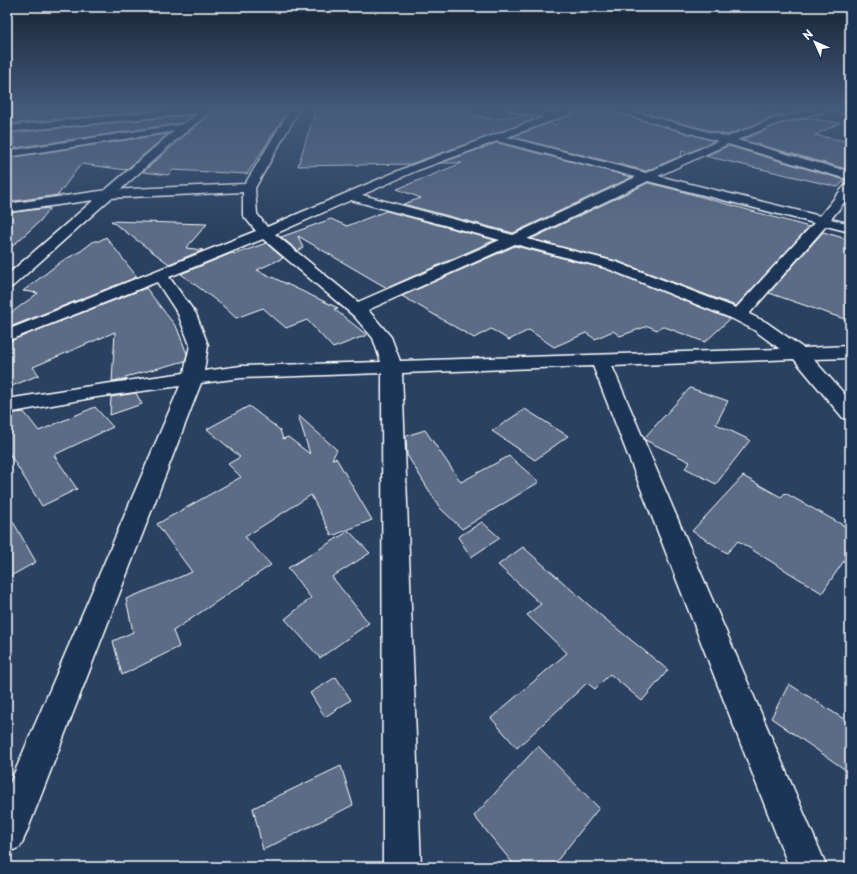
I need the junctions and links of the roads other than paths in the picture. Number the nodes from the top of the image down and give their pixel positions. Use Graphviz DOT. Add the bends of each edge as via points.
graph roads {
  1 [pos="43,149"];
  2 [pos="161,149"];
  3 [pos="271,149"];
  4 [pos="468,149"];
  5 [pos="539,149"];
  6 [pos="709,149"];
  7 [pos="754,149"];
  8 [pos="7,154"];
  9 [pos="850,176"];
  10 [pos="646,177"];
  11 [pos="850,187"];
  12 [pos="249,188"];
  13 [pos="108,194"];
  14 [pos="350,196"];
  15 [pos="7,208"];
  16 [pos="823,221"];
  17 [pos="850,228"];
  18 [pos="265,233"];
  19 [pos="515,239"];
  20 [pos="14,272"];
  21 [pos="160,275"];
  22 [pos="7,283"];
  23 [pos="356,309"];
  24 [pos="739,315"];
  25 [pos="7,336"];
  26 [pos="850,352"];
  27 [pos="799,354"];
  28 [pos="600,360"];
  29 [pos="392,367"];
  30 [pos="193,378"];
  31 [pos="7,406"];
  32 [pos="850,413"];
  33 [pos="7,834"];
  34 [pos="402,867"];
  35 [pos="808,867"];
  1 -- 8 [label="street"];
  2 -- 13 [label="street"];
  3 -- 12 [label="street"];
  4 -- 14 [label="street" via="414,168"];
  5 -- 10 [label="street"];
  6 -- 10 [label="street"];
  7 -- 9 [label="street"];
  10 -- 16 [label="street"];
  10 -- 19 [label="street"];
  11 -- 16 [label="street"];
  12 -- 13 [label="street"];
  12 -- 18 [label="street" via="250,215"];
  13 -- 15 [label="street"];
  13 -- 20 [label="street"];
  14 -- 18 [label="street"];
  14 -- 19 [label="street"];
  16 -- 17 [label="street"];
  16 -- 24 [label="street"];
  18 -- 21 [label="street"];
  18 -- 23 [label="street"];
  19 -- 23 [label="street"];
  19 -- 24 [label="street" via="611,265"];
  20 -- 22 [label="street"];
  21 -- 25 [label="street"];
  21 -- 30 [label="street" via="187,314 199,345"];
  23 -- 29 [label="street" via="382,337"];
  24 -- 27 [label="street" via="760,326"];
  26 -- 27 [label="street"];
  27 -- 28 [label="street"];
  27 -- 32 [label="street"];
  28 -- 29 [label="street"];
  28 -- 35 [label="street"];
  29 -- 30 [label="street" via="241,372"];
  29 -- 34 [label="street"];
  30 -- 31 [label="street"];
  30 -- 33 [label="street"];
}
